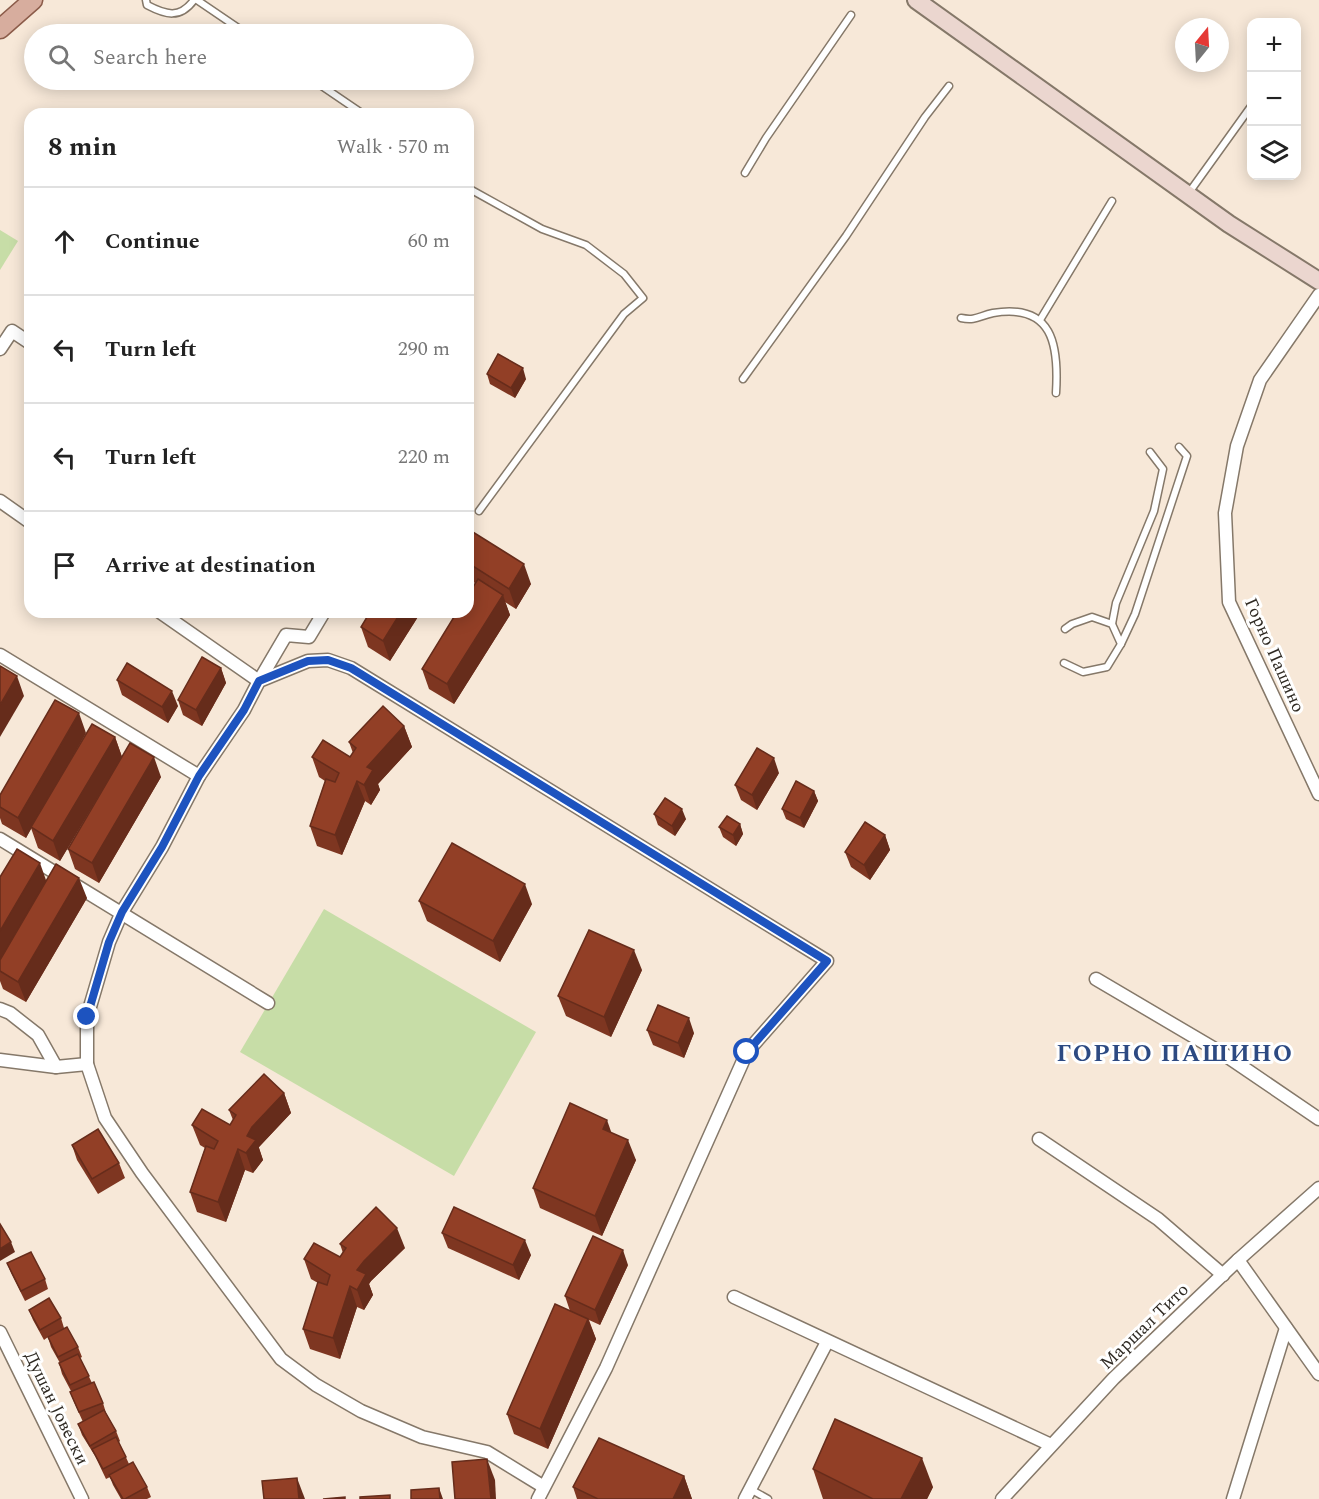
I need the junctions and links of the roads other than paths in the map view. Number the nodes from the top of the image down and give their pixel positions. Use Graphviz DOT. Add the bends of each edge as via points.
graph roads {
  1 [pos="33,0"];
  2 [pos="146,0"];
  3 [pos="196,0"];
  4 [pos="916,0"];
  5 [pos="851,15"];
  6 [pos="232,24"];
  7 [pos="0,29"];
  8 [pos="949,86"];
  9 [pos="328,90"];
  10 [pos="354,108"];
  11 [pos="1247,111"];
  12 [pos="745,173"];
  13 [pos="474,191"];
  14 [pos="1188,194"];
  15 [pos="1112,201"];
  16 [pos="1319,281"];
  17 [pos="1319,295"];
  18 [pos="961,318"];
  19 [pos="1040,320"];
  20 [pos="24,339"];
  21 [pos="0,350"];
  22 [pos="743,379"];
  23 [pos="1056,393"];
  24 [pos="1179,447"];
  25 [pos="1150,452"];
  26 [pos="0,501"];
  27 [pos="479,511"];
  28 [pos="24,518"];
  29 [pos="169,618"];
  30 [pos="320,618"];
  31 [pos="1112,624"];
  32 [pos="1065,629"];
  33 [pos="1121,644"];
  34 [pos="0,655"];
  35 [pos="1064,663"];
  36 [pos="259,681"];
  37 [pos="199,776"];
  38 [pos="1319,794"];
  39 [pos="0,839"];
  40 [pos="122,912"];
  41 [pos="1095,979"];
  42 [pos="268,1003"];
  43 [pos="0,1009"];
  44 [pos="0,1060"];
  45 [pos="87,1064"];
  46 [pos="57,1067"];
  47 [pos="1319,1119"];
  48 [pos="1039,1139"];
  49 [pos="1319,1188"];
  50 [pos="1238,1260"];
  51 [pos="1223,1275"];
  52 [pos="734,1297"];
  53 [pos="1286,1328"];
  54 [pos="1,1337"];
  55 [pos="827,1342"];
  56 [pos="1319,1374"];
  57 [pos="1051,1446"];
  58 [pos="541,1493"];
  59 [pos="747,1494"];
  60 [pos="82,1499"];
  61 [pos="768,1499"];
  62 [pos="1002,1499"];
  63 [pos="1233,1499"];
  1 -- 7 [label="main road"];
  2 -- 3 [label="lane" via="147,5 174,14 187,10"];
  3 -- 6 [label="lane"];
  4 -- 14 [label="main road"];
  5 -- 12 [label="lane"];
  8 -- 22 [label="lane"];
  9 -- 10 [label="lane"];
  11 -- 14 [label="lane"];
  13 -- 27 [label="lane" via="542,229 586,245 624,274 643,298 624,314"];
  14 -- 16 [label="main road"];
  15 -- 19 [label="lane"];
  17 -- 38 [label="street, Горно Пашино" via="1260,380 1237,446 1225,513 1229,603"];
  18 -- 19 [label="lane" via="974,320 1016,312"];
  19 -- 23 [label="lane" via="1052,336 1058,366"];
  20 -- 21 [label="street" via="12,331"];
  24 -- 33 [label="lane" via="1187,456 1135,614"];
  25 -- 31 [label="lane" via="1163,469 1156,501 1116,603"];
  26 -- 28 [label="street"];
  29 -- 36 [label="street"];
  30 -- 36 [label="street" via="309,637 286,635"];
  31 -- 32 [label="lane" via="1092,617"];
  31 -- 33 [label="lane"];
  33 -- 35 [label="lane" via="1107,667 1083,672"];
  34 -- 37 [label="street"];
  36 -- 37 [label="street"];
  36 -- 58 [label="street" via="308,661 328,660 351,668 827,961 747,1052 606,1368"];
  37 -- 40 [label="street"];
  39 -- 40 [label="street" via="19,856"];
  40 -- 42 [label="street"];
  40 -- 45 [label="street" via="87,1017"];
  41 -- 47 [label="street" via="1226,1055"];
  43 -- 46 [label="street" via="38,1035"];
  44 -- 46 [label="street"];
  45 -- 46 [label="street"];
  45 -- 58 [label="street" via="105,1118 281,1359 361,1411 422,1437 487,1452"];
  48 -- 51 [label="street" via="1158,1219"];
  49 -- 50 [label="street, Маршал Тито"];
  50 -- 51 [label="street, Маршал Тито"];
  50 -- 53 [label="street"];
  51 -- 57 [label="street, Маршал Тито" via="1114,1378"];
  52 -- 55 [label="street"];
  53 -- 56 [label="street"];
  53 -- 63 [label="street"];
  54 -- 60 [label="street, Душан Јовески"];
  55 -- 57 [label="street"];
  55 -- 59 [label="street"];
  57 -- 62 [label="street, Маршал Тито"];
  59 -- 61 [label="lane"];
}
